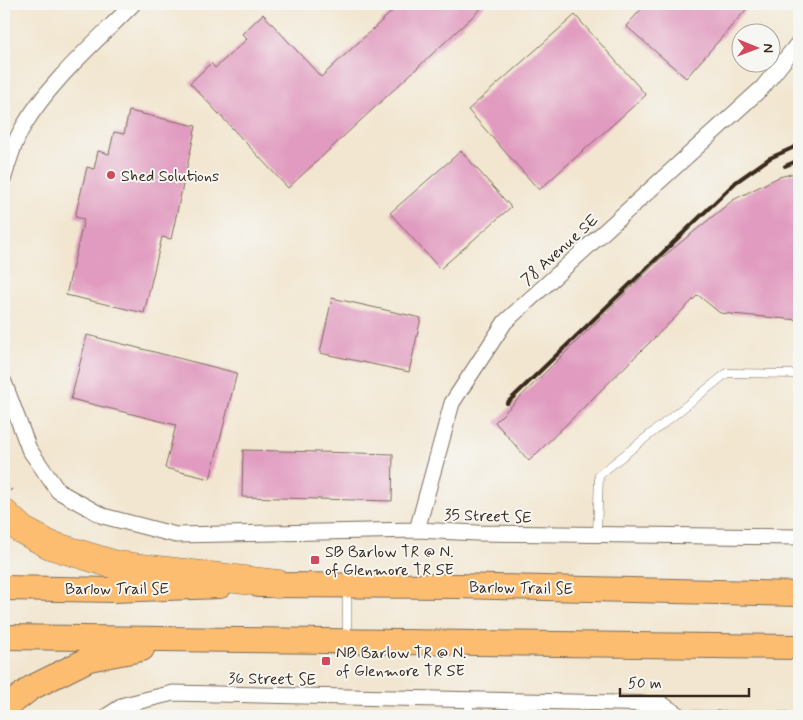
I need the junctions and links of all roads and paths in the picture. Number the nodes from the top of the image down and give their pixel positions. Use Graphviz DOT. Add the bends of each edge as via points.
graph roads {
  1 [pos="132,4"];
  2 [pos="799,42"];
  3 [pos="4,177"];
  4 [pos="799,374"];
  5 [pos="4,382"];
  6 [pos="4,513"];
  7 [pos="417,530"];
  8 [pos="596,535"];
  9 [pos="799,537"];
  10 [pos="278,584"];
  11 [pos="347,585"];
  12 [pos="4,588"];
  13 [pos="799,594"];
  14 [pos="4,637"];
  15 [pos="219,640"];
  16 [pos="347,641"];
  17 [pos="799,647"];
  18 [pos="469,699"];
  19 [pos="4,709"];
  20 [pos="680,715"];
  21 [pos="107,716"];
  22 [pos="469,716"];
  23 [pos="745,716"];
  24 [pos="790,716"];
  1 -- 3 [label="street" via="40,101 23,128"];
  2 -- 7 [label="street, 78 Avenue SE" via="763,87 506,322 452,404"];
  4 -- 8 [label="lane" via="726,373 599,475"];
  5 -- 7 [label="street, 35 Street SE" via="29,449 58,491 103,516 176,535"];
  6 -- 10 [label="highway" via="22,530 50,545 116,565"];
  7 -- 8 [label="street, 35 Street SE"];
  8 -- 9 [label="street, 35 Street SE"];
  10 -- 11 [label="main road, Barlow Trail SE"];
  10 -- 12 [label="main road, Barlow Trail SE" via="114,590"];
  11 -- 13 [label="main road, Barlow Trail SE"];
  11 -- 16 [label="lane"];
  14 -- 15 [label="main road"];
  15 -- 16 [label="main road"];
  15 -- 19 [label="main road" via="133,650 89,659 31,688"];
  16 -- 17 [label="main road"];
  18 -- 20 [label="street, 36 Street SE" via="662,704"];
  18 -- 21 [label="street, 36 Street SE" via="173,693 124,705"];
  18 -- 22 [label="lane"];
  20 -- 23 [label="lane"];
  23 -- 24 [label="lane"];
}
